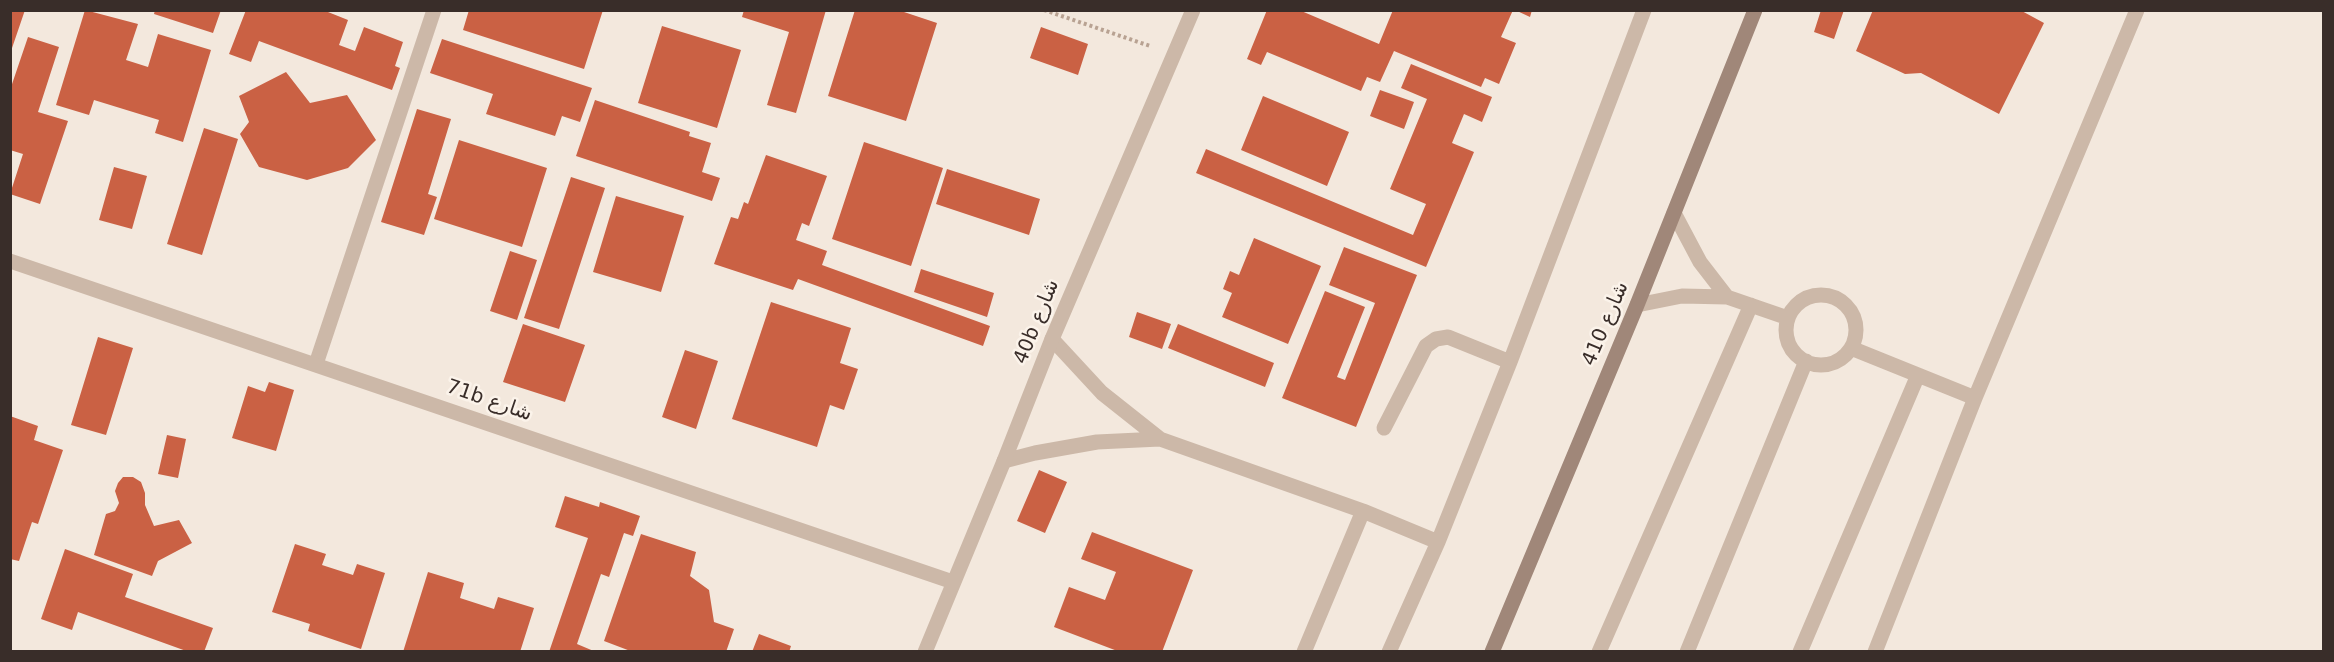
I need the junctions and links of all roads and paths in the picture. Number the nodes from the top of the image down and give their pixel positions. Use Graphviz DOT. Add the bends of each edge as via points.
graph roads {
  1 [pos="435,10"];
  2 [pos="1044,10"];
  3 [pos="1192,10"];
  4 [pos="1644,10"];
  5 [pos="1755,10"];
  6 [pos="2137,10"];
  7 [pos="1174,54"];
  8 [pos="1674,213"];
  9 [pos="10,261"];
  10 [pos="1727,297"];
  11 [pos="1637,305"];
  12 [pos="1751,305"];
  13 [pos="1788,318"];
  14 [pos="1052,339"];
  15 [pos="1851,348"];
  16 [pos="1806,361"];
  17 [pos="1510,362"];
  18 [pos="316,364"];
  19 [pos="1918,375"];
  20 [pos="1975,398"];
  21 [pos="1384,428"];
  22 [pos="1160,439"];
  23 [pos="1004,461"];
  24 [pos="1363,511"];
  25 [pos="1438,542"];
  26 [pos="953,582"];
  27 [pos="925,651"];
  28 [pos="1304,651"];
  29 [pos="1389,651"];
  30 [pos="1492,651"];
  31 [pos="1599,651"];
  32 [pos="1687,651"];
  33 [pos="1800,651"];
  34 [pos="1875,651"];
  1 -- 18 [label="street"];
  2 -- 7 [label="path"];
  3 -- 7 [label="street, 40b شارع"];
  4 -- 17 [label="street"];
  5 -- 8 [label="street, شارع 410"];
  6 -- 20 [label="street"];
  7 -- 14 [label="street, 40b شارع"];
  8 -- 10 [label="street" via="1700,262"];
  8 -- 11 [label="street, شارع 410"];
  9 -- 18 [label="street, 71b شارع"];
  10 -- 11 [label="street" via="1682,296"];
  10 -- 12 [label="street"];
  11 -- 30 [label="street, شارع 410"];
  12 -- 13 [label="street"];
  12 -- 31 [label="street"];
  13 -- 15 [label="street" via="1805,299 1831,296 1851,311 1856,323"];
  13 -- 16 [label="street" via="1789,343 1795,354"];
  14 -- 22 [label="street" via="1101,393"];
  14 -- 23 [label="street, 40b شارع"];
  15 -- 16 [label="street" via="1831,364"];
  15 -- 19 [label="street"];
  16 -- 32 [label="street"];
  17 -- 21 [label="street" via="1448,338 1436,339 1426,346"];
  17 -- 25 [label="street"];
  18 -- 26 [label="street, 71b شارع"];
  19 -- 20 [label="street"];
  19 -- 33 [label="street"];
  20 -- 34 [label="street"];
  22 -- 23 [label="street" via="1097,442"];
  22 -- 24 [label="street"];
  23 -- 26 [label="street, 40b شارع"];
  24 -- 25 [label="street"];
  24 -- 28 [label="street"];
  25 -- 29 [label="street"];
  26 -- 27 [label="street, 40b شارع"];
}
